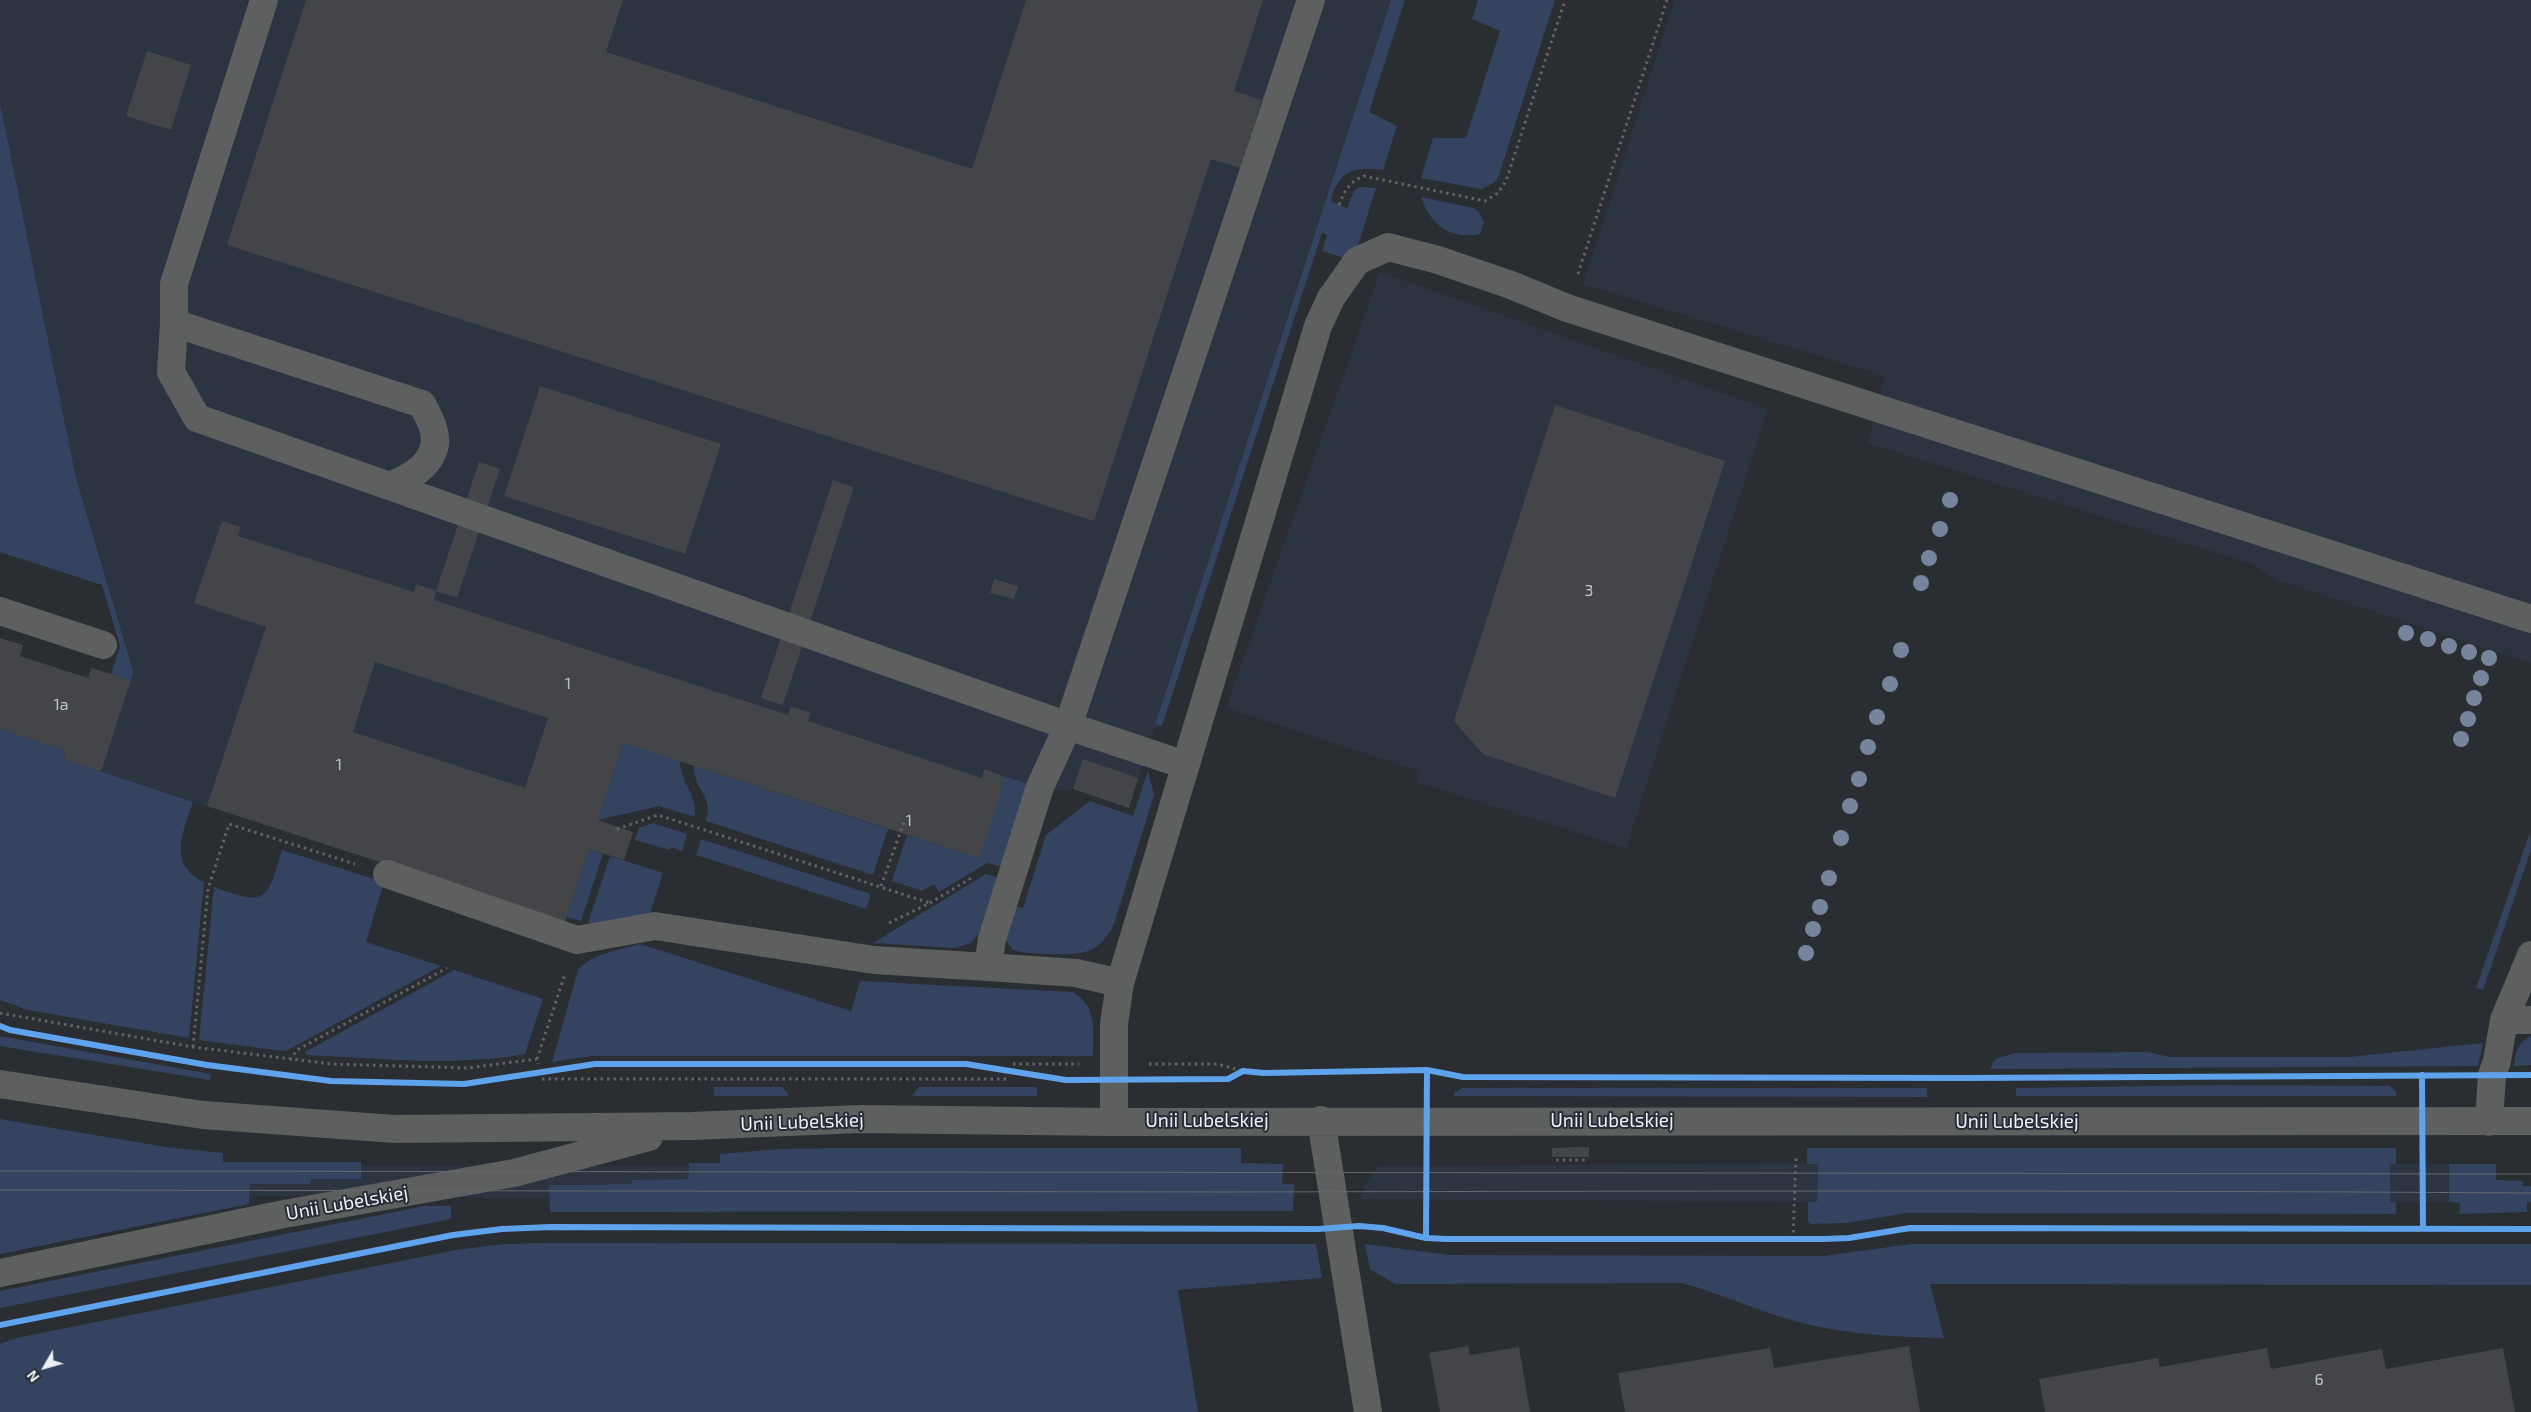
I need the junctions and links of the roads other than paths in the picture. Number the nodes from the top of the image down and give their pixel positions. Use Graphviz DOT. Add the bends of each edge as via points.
graph roads {
  1 [pos="264,0"];
  2 [pos="1311,0"];
  3 [pos="174,323"];
  4 [pos="392,485"];
  5 [pos="0,612"];
  6 [pos="2531,619"];
  7 [pos="103,645"];
  8 [pos="1068,726"];
  9 [pos="1185,765"];
  10 [pos="387,874"];
  11 [pos="2531,956"];
  12 [pos="988,967"];
  13 [pos="1120,983"];
  14 [pos="2504,1020"];
  15 [pos="2531,1020"];
  16 [pos="0,1084"];
  17 [pos="1321,1120"];
  18 [pos="2531,1121"];
  19 [pos="1114,1122"];
  20 [pos="2489,1122"];
  21 [pos="692,1126"];
  22 [pos="0,1273"];
  23 [pos="1368,1412"];
  1 -- 3 [label="street" via="174,284"];
  2 -- 8 [label="street"];
  3 -- 4 [label="street" via="171,372 197,418"];
  3 -- 4 [label="street" via="422,404 434,430 434,449 423,467"];
  4 -- 8 [label="street"];
  5 -- 7 [label="street"];
  6 -- 9 [label="street" via="1567,308 1438,260 1388,248 1358,262 1331,298 1318,326"];
  8 -- 9 [label="street"];
  8 -- 12 [label="street" via="1040,788 992,939"];
  9 -- 13 [label="street"];
  10 -- 12 [label="street" via="578,940 655,926 874,960"];
  11 -- 14 [label="street"];
  12 -- 13 [label="street" via="1076,973"];
  13 -- 19 [label="street" via="1114,1024"];
  14 -- 15 [label="street"];
  14 -- 20 [label="street" via="2492,1075"];
  16 -- 21 [label="street, Unii Lubelskiej" via="203,1115 395,1129"];
  17 -- 19 [label="street, Unii Lubelskiej"];
  17 -- 20 [label="street, Unii Lubelskiej"];
  17 -- 23 [label="street"];
  18 -- 20 [label="street, Unii Lubelskiej"];
  19 -- 21 [label="street, Unii Lubelskiej" via="860,1119"];
  21 -- 22 [label="street, Unii Lubelskiej" via="514,1173 284,1214"];
}
